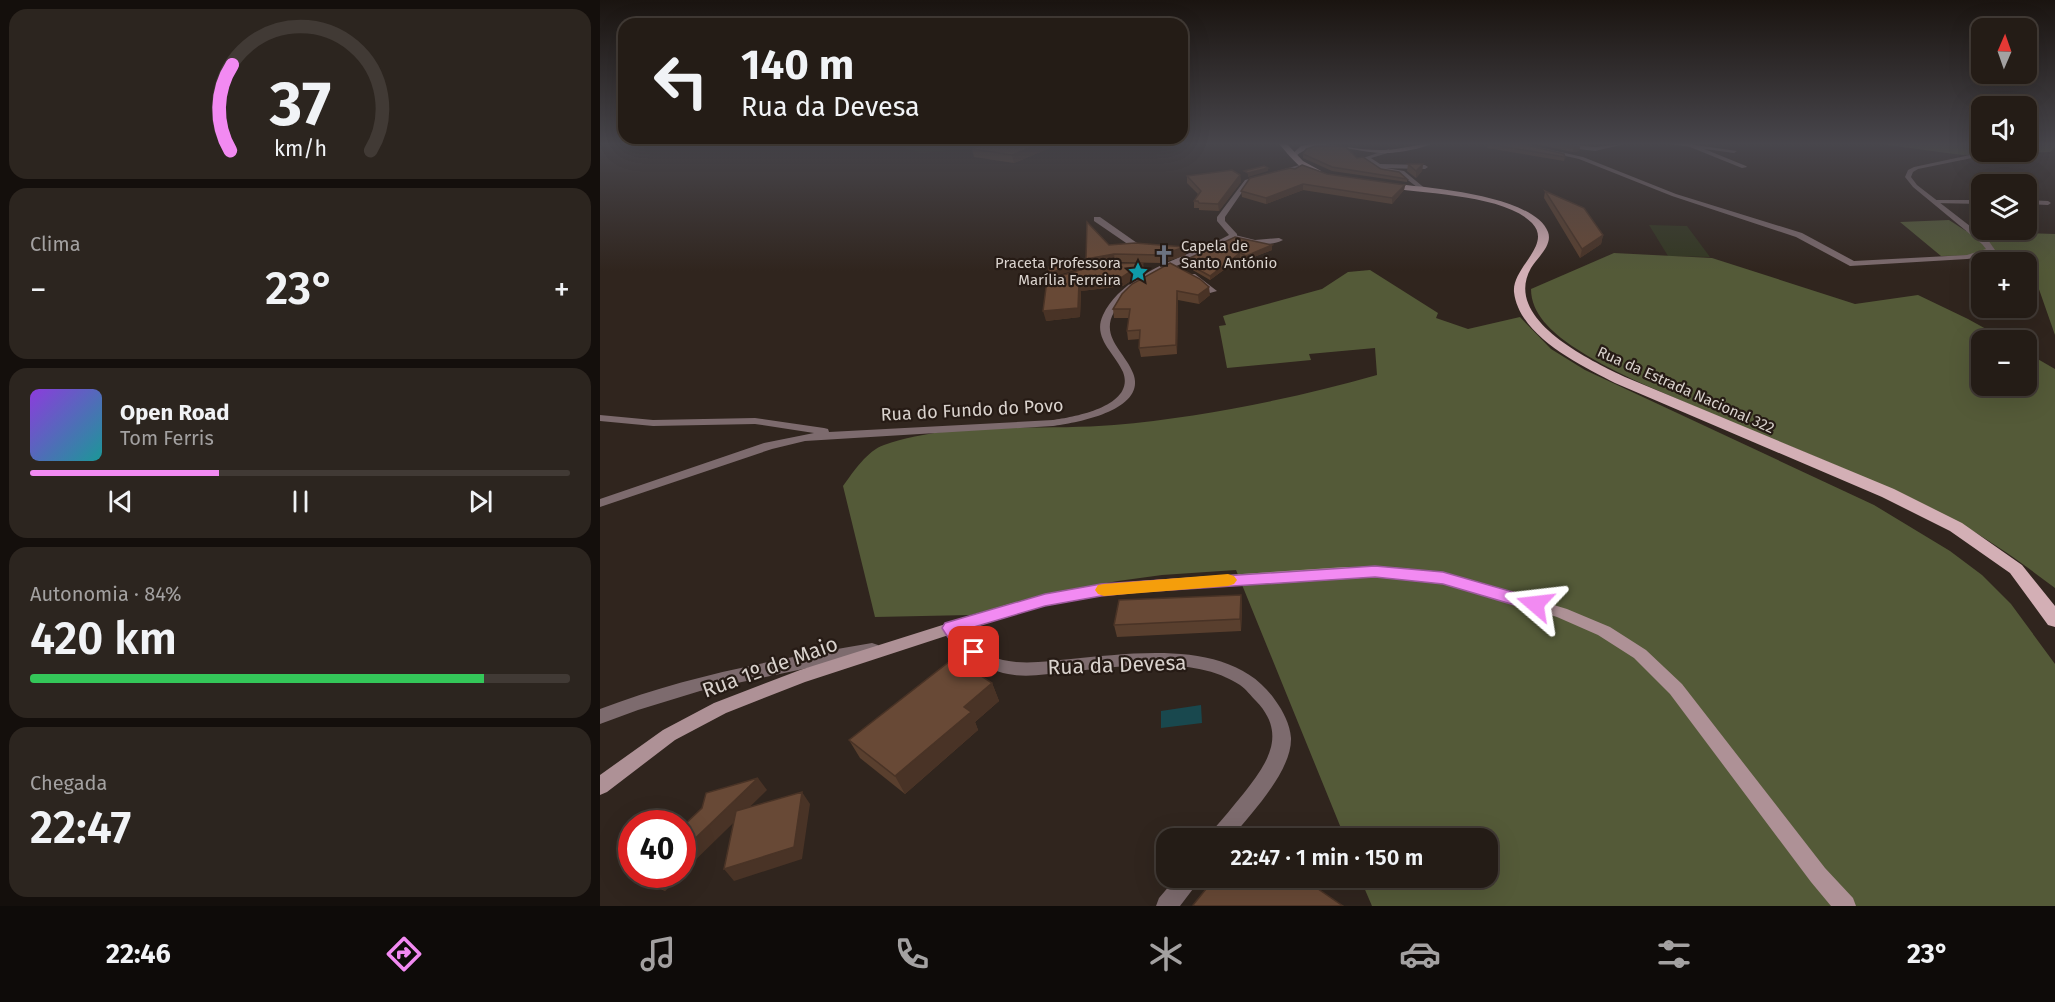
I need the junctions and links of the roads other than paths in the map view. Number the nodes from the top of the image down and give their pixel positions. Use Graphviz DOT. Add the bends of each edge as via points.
graph roads {
  1 [pos="1240,186"];
  2 [pos="1392,186"];
  3 [pos="1419,186"];
  4 [pos="1651,186"];
  5 [pos="1916,186"];
  6 [pos="1424,190"];
  7 [pos="1934,201"];
  8 [pos="1971,202"];
  9 [pos="2037,202"];
  10 [pos="2048,203"];
  11 [pos="1097,219"];
  12 [pos="1233,236"];
  13 [pos="1279,240"];
  14 [pos="1161,248"];
  15 [pos="1182,250"];
  16 [pos="1203,252"];
  17 [pos="1146,266"];
  18 [pos="1170,266"];
  19 [pos="1187,273"];
  20 [pos="1213,291"];
  21 [pos="600,418"];
  22 [pos="849,433"];
  23 [pos="600,503"];
  24 [pos="2055,620"];
  25 [pos="951,628"];
  26 [pos="904,644"];
  27 [pos="600,717"];
  28 [pos="600,786"];
  29 [pos="1228,828"];
  30 [pos="1181,888"];
  31 [pos="1167,906"];
  32 [pos="1845,906"];
  1 -- 12 [label="street" via="1221,217"];
  2 -- 6 [label="main road, Rua da Estrada Nacional 322"];
  3 -- 6 [label="street"];
  4 -- 7 [label="street" via="1799,235 1853,264 1967,257 1991,250"];
  5 -- 7 [label="street"];
  6 -- 24 [label="main road, Rua da Estrada Nacional 322" via="1500,204 1524,212 1539,223 1543,241 1522,276 1521,300 1535,324 1568,352 1620,380 1888,493 1956,527 2016,569"];
  7 -- 8 [label="street"];
  9 -- 10 [label="street"];
  11 -- 14 [label="street" via="1137,246"];
  12 -- 13 [label="street" via="1254,242"];
  12 -- 16 [label="street, Rua do Fundo do Povo"];
  15 -- 16 [label="street"];
  16 -- 18 [label="street, Rua do Fundo do Povo"];
  17 -- 18 [label="street"];
  18 -- 22 [label="street, Rua do Fundo do Povo" via="1139,280 1107,316 1106,338 1131,383 1120,399 1098,413 1053,423"];
  19 -- 20 [label="street"];
  21 -- 22 [label="street" via="653,423 755,421"];
  22 -- 23 [label="street, Rua do Fundo do Povo" via="786,441"];
  25 -- 26 [label="street, Rua 1º de Maio"];
  25 -- 29 [label="street, Rua da Devesa" via="978,655 1004,667 1195,662 1226,668 1247,680 1273,711 1282,736 1281,753 1273,770"];
  25 -- 32 [label="street, Rua 1º de Maio" via="1045,600 1101,590 1359,571 1437,577 1542,607 1617,638 1659,671"];
  26 -- 27 [label="street" via="713,681"];
  26 -- 28 [label="street, Rua 1º de Maio" via="720,708 661,740"];
  30 -- 31 [label="street"];
}
